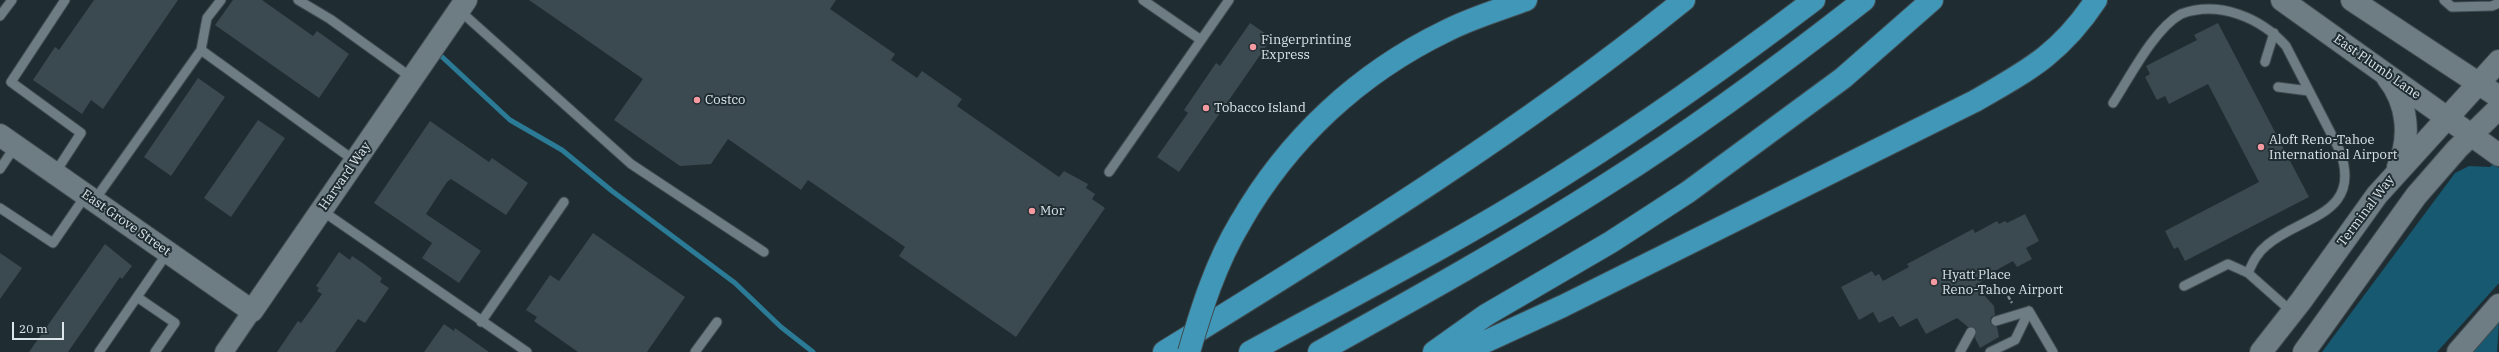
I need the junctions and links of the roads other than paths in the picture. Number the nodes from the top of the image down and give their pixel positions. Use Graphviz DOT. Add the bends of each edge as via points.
graph roads {
  1 [pos="12,0"];
  2 [pos="65,0"];
  3 [pos="221,0"];
  4 [pos="298,0"];
  5 [pos="1143,0"];
  6 [pos="1229,0"];
  7 [pos="1526,0"];
  8 [pos="1684,0"];
  9 [pos="1814,0"];
  10 [pos="1864,0"];
  11 [pos="1932,0"];
  12 [pos="2096,0"];
  13 [pos="2282,0"];
  14 [pos="2444,0"];
  15 [pos="2363,3"];
  16 [pos="2499,3"];
  17 [pos="463,5"];
  18 [pos="0,16"];
  19 [pos="2274,33"];
  20 [pos="1201,40"];
  21 [pos="201,50"];
  22 [pos="2499,61"];
  23 [pos="2265,62"];
  24 [pos="2381,70"];
  25 [pos="412,78"];
  26 [pos="2477,83"];
  27 [pos="2278,87"];
  28 [pos="2309,91"];
  29 [pos="2499,97"];
  30 [pos="2113,103"];
  31 [pos="2499,108"];
  32 [pos="2448,116"];
  33 [pos="2471,134"];
  34 [pos="8,140"];
  35 [pos="2499,155"];
  36 [pos="354,162"];
  37 [pos="0,169"];
  38 [pos="2397,171"];
  39 [pos="1110,172"];
  40 [pos="55,173"];
  41 [pos="90,198"];
  42 [pos="564,202"];
  43 [pos="0,208"];
  44 [pos="321,210"];
  45 [pos="168,252"];
  46 [pos="764,252"];
  47 [pos="2248,273"];
  48 [pos="2184,286"];
  49 [pos="137,297"];
  50 [pos="2499,305"];
  51 [pos="252,311"];
  52 [pos="2029,311"];
  53 [pos="2292,312"];
  54 [pos="1996,321"];
  55 [pos="481,322"];
  56 [pos="716,322"];
  57 [pos="1971,332"];
  58 [pos="2049,351"];
  59 [pos="99,352"];
  60 [pos="155,352"];
  61 [pos="224,352"];
  62 [pos="527,352"];
  63 [pos="695,352"];
  64 [pos="1164,352"];
  65 [pos="1189,352"];
  66 [pos="1250,352"];
  67 [pos="1319,352"];
  68 [pos="1434,352"];
  69 [pos="1463,352"];
  70 [pos="1960,352"];
  71 [pos="1990,352"];
  72 [pos="2261,352"];
  73 [pos="2304,352"];
  74 [pos="2458,352"];
  1 -- 18 [label="lane"];
  2 -- 40 [label="lane" via="11,82 81,133"];
  3 -- 21 [label="lane" via="207,18"];
  4 -- 25 [label="lane" via="330,19"];
  5 -- 20 [label="lane"];
  6 -- 20 [label="lane"];
  7 -- 65 [label="highway, bridge" via="1445,31 1378,69 1329,110 1289,152 1240,223 1217,268"];
  8 -- 64 [label="highway" via="1576,84 1400,205"];
  9 -- 66 [label="highway" via="1707,79 1570,171 1484,223"];
  10 -- 67 [label="highway" via="1756,82 1608,184 1483,259"];
  11 -- 68 [label="highway" via="1843,78 1688,192 1486,316"];
  12 -- 69 [label="highway" via="2081,24 2057,49 2028,70 1975,101 1570,302"];
  13 -- 24 [label="street, East Plumb Lane"];
  14 -- 16 [label="lane" via="2452,7 2492,6"];
  15 -- 26 [label="street"];
  17 -- 25 [label="street, Harvard Way"];
  17 -- 46 [label="lane" via="631,164"];
  19 -- 23 [label="lane"];
  19 -- 28 [label="lane" via="2286,46"];
  19 -- 30 [label="lane" via="2235,9 2211,6 2195,8 2180,14 2152,44"];
  20 -- 39 [label="lane"];
  21 -- 36 [label="lane"];
  21 -- 41 [label="lane"];
  22 -- 26 [label="street, Terminal Way"];
  24 -- 32 [label="street, East Plumb Lane"];
  24 -- 38 [label="street" via="2398,94 2406,122 2405,147"];
  25 -- 36 [label="street, Harvard Way"];
  26 -- 29 [label="street"];
  26 -- 32 [label="street, Terminal Way"];
  27 -- 28 [label="lane"];
  28 -- 47 [label="lane" via="2340,151 2346,180 2332,207 2324,214 2268,244 2256,256"];
  31 -- 33 [label="street"];
  32 -- 33 [label="street, East Plumb Lane"];
  32 -- 38 [label="street, Terminal Way"];
  33 -- 35 [label="street, East Plumb Lane"];
  33 -- 73 [label="street" via="2416,196"];
  34 -- 37 [label="lane"];
  34 -- 40 [label="street, East Grove Street"];
  36 -- 44 [label="street, Harvard Way"];
  38 -- 53 [label="street, Terminal Way" via="2358,220"];
  40 -- 41 [label="street, East Grove Street"];
  41 -- 43 [label="lane" via="53,243"];
  41 -- 45 [label="street, East Grove Street"];
  42 -- 55 [label="lane"];
  44 -- 51 [label="street, Harvard Way"];
  44 -- 55 [label="lane"];
  45 -- 49 [label="lane"];
  45 -- 51 [label="street, East Grove Street"];
  47 -- 48 [label="lane" via="2228,264"];
  47 -- 53 [label="lane"];
  49 -- 59 [label="lane"];
  49 -- 60 [label="lane" via="175,323"];
  50 -- 74 [label="street"];
  51 -- 61 [label="street, Harvard Way"];
  52 -- 54 [label="lane"];
  52 -- 58 [label="lane"];
  52 -- 71 [label="lane" via="2015,340"];
  53 -- 72 [label="street, Terminal Way"];
  55 -- 62 [label="lane"];
  56 -- 63 [label="lane"];
  57 -- 70 [label="lane"];
}
